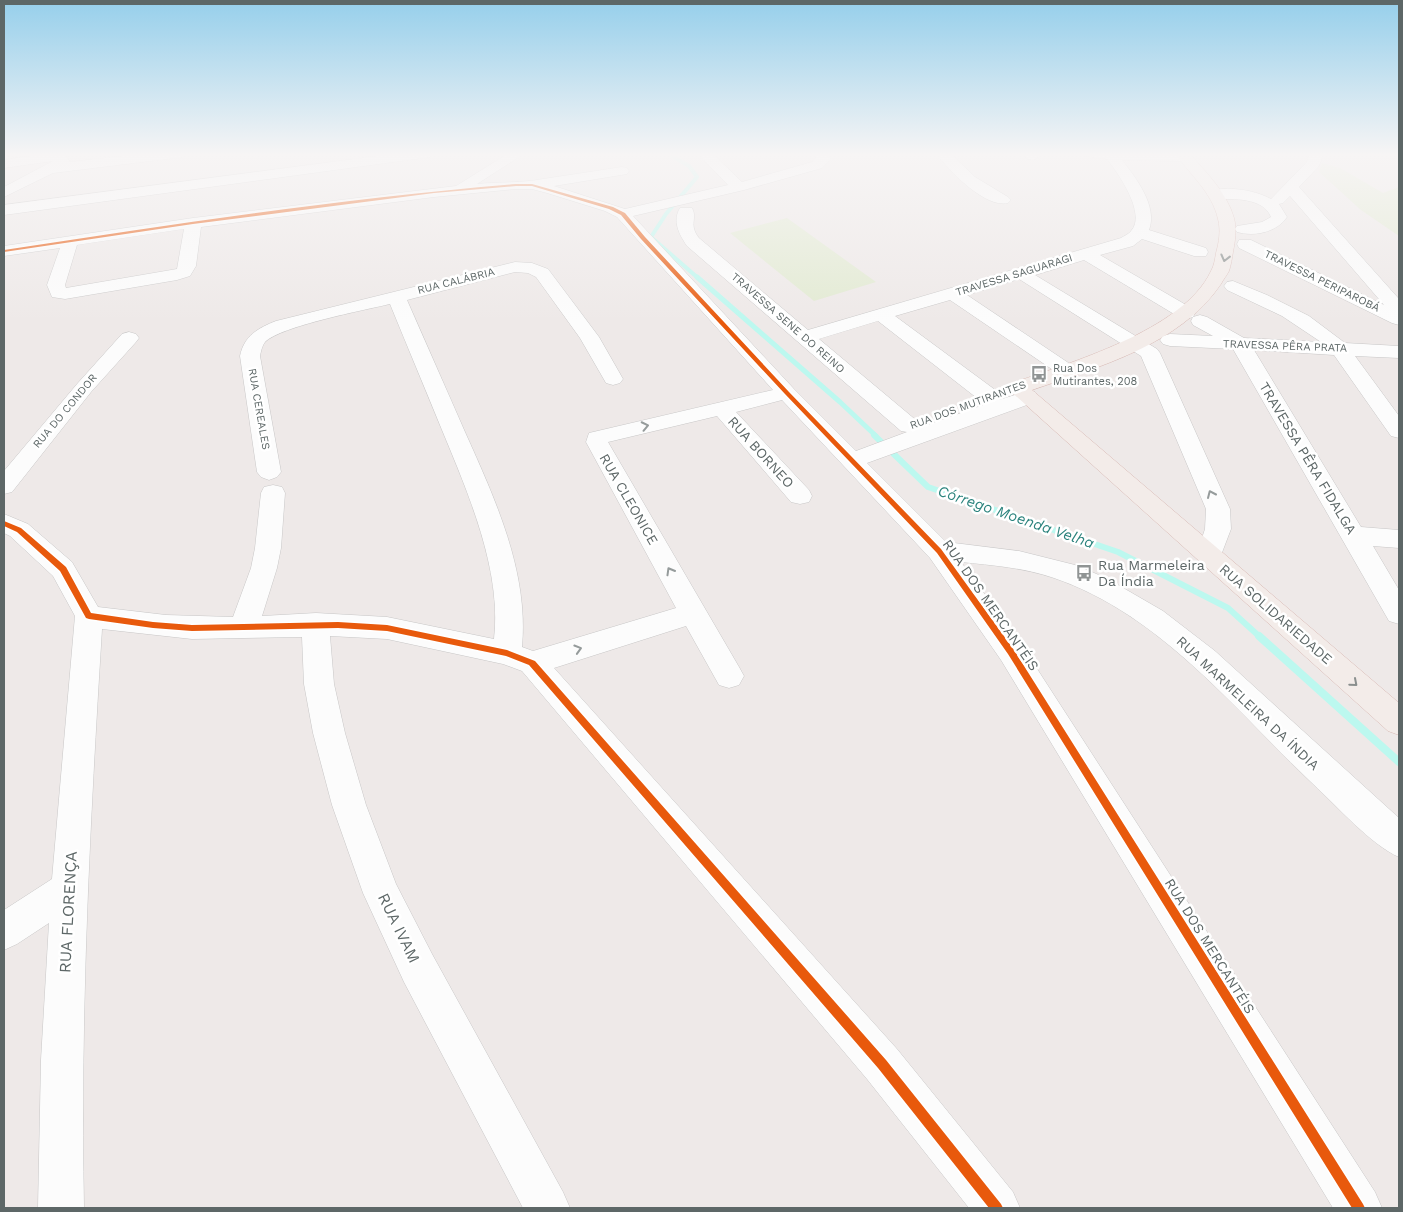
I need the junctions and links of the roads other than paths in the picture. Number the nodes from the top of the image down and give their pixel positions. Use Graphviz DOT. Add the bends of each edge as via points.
graph roads {
  1 [pos="302,210"];
  2 [pos="611,210"];
  3 [pos="640,210"];
  4 [pos="688,210"];
  5 [pos="1141,210"];
  6 [pos="1224,210"];
  7 [pos="1237,210"];
  8 [pos="1277,210"];
  9 [pos="1310,210"];
  10 [pos="623,214"];
  11 [pos="193,224"];
  12 [pos="1140,232"];
  13 [pos="1244,236"];
  14 [pos="70,242"];
  15 [pos="4,251"];
  16 [pos="1200,252"];
  17 [pos="1086,254"];
  18 [pos="1022,274"];
  19 [pos="1233,286"];
  20 [pos="953,294"];
  21 [pos="396,296"];
  22 [pos="1399,310"];
  23 [pos="882,314"];
  24 [pos="1193,317"];
  25 [pos="1399,319"];
  26 [pos="128,338"];
  27 [pos="804,338"];
  28 [pos="1170,340"];
  29 [pos="1240,344"];
  30 [pos="251,345"];
  31 [pos="1143,348"];
  32 [pos="1339,348"];
  33 [pos="1399,352"];
  34 [pos="1066,370"];
  35 [pos="613,379"];
  36 [pos="1029,390"];
  37 [pos="787,393"];
  38 [pos="990,398"];
  39 [pos="722,409"];
  40 [pos="910,430"];
  41 [pos="1399,431"];
  42 [pos="852,453"];
  43 [pos="4,486"];
  44 [pos="800,496"];
  45 [pos="4,523"];
  46 [pos="1354,536"];
  47 [pos="1399,539"];
  48 [pos="1212,548"];
  49 [pos="940,551"];
  50 [pos="694,613"];
  51 [pos="1399,613"];
  52 [pos="90,616"];
  53 [pos="316,624"];
  54 [pos="244,627"];
  55 [pos="519,658"];
  56 [pos="730,676"];
  57 [pos="1399,698"];
  58 [pos="1399,722"];
  59 [pos="1399,840"];
  60 [pos="68,890"];
  61 [pos="4,931"];
  62 [pos="61,1208"];
  63 [pos="548,1208"];
  64 [pos="997,1208"];
  65 [pos="1359,1208"];
  1 -- 11 [label="street, RUA DOS MERCANTÉIS"];
  2 -- 10 [label="street, RUA DOS MERCANTÉIS"];
  3 -- 10 [label="street"];
  4 -- 27 [label="street, TRAVESSA SENE DO REINO" via="684,221 686,235"];
  5 -- 12 [label="street"];
  6 -- 24 [label="main road, RUA DOS MUTIRANTES, one-way" via="1228,228 1227,257 1214,285 1197,304"];
  7 -- 13 [label="main road"];
  8 -- 13 [label="street" via="1279,217 1276,222"];
  9 -- 22 [label="street"];
  10 -- 37 [label="street, RUA DOS MERCANTÉIS"];
  11 -- 14 [label="street, RUA DOS MERCANTÉIS"];
  11 -- 14 [label="street" via="186,268 177,275 58,293 56,285"];
  12 -- 16 [label="street"];
  12 -- 17 [label="street, TRAVESSA SAGUARAGI" via="1127,242"];
  13 -- 19 [label="main road, RUA DOS MUTIRANTES" via="1242,267"];
  13 -- 25 [label="street, TRAVESSA PERIPAROBÁ"];
  14 -- 15 [label="street, RUA DOS MERCANTÉIS"];
  17 -- 18 [label="street, TRAVESSA SAGUARAGI"];
  17 -- 24 [label="street, TRAVESSA PÊRA FIDALGA"];
  18 -- 20 [label="street, TRAVESSA SAGUARAGI"];
  18 -- 31 [label="street"];
  19 -- 24 [label="main road, RUA DOS MUTIRANTES" via="1221,302"];
  19 -- 32 [label="street" via="1298,319"];
  20 -- 23 [label="street, TRAVESSA SAGUARAGI"];
  20 -- 34 [label="street"];
  21 -- 30 [label="street, RUA CALÁBRIA" via="283,325 257,338"];
  21 -- 35 [label="street, RUA CALÁBRIA" via="520,266 538,270 580,324"];
  21 -- 55 [label="street" via="481,496 503,576 510,625"];
  23 -- 27 [label="street, TRAVESSA SAGUARAGI"];
  23 -- 38 [label="street"];
  24 -- 28 [label="main road, RUA DOS MUTIRANTES"];
  24 -- 29 [label="street, TRAVESSA PÊRA FIDALGA"];
  24 -- 31 [label="main road, RUA DOS MUTIRANTES"];
  26 -- 43 [label="street, RUA DO CONDOR"];
  27 -- 40 [label="street, TRAVESSA SENE DO REINO"];
  28 -- 29 [label="street, TRAVESSA PÊRA PRATA"];
  28 -- 31 [label="main road, RUA DOS MUTIRANTES"];
  29 -- 32 [label="street, TRAVESSA PÊRA PRATA"];
  29 -- 46 [label="street, TRAVESSA PÊRA FIDALGA"];
  30 -- 54 [label="street, RUA CEREALES" via="250,356 271,482 268,548"];
  31 -- 34 [label="main road, RUA DOS MUTIRANTES"];
  31 -- 36 [label="main road, RUA DOS MUTIRANTES"];
  48 -- 31 [label="street, one-way" via="1219,519 1218,509"];
  32 -- 33 [label="street, TRAVESSA PÊRA PRATA"];
  32 -- 41 [label="street"];
  34 -- 36 [label="main road, RUA DOS MUTIRANTES"];
  36 -- 38 [label="street, RUA DOS MUTIRANTES"];
  36 -- 40 [label="street, RUA DOS MUTIRANTES"];
  36 -- 48 [label="main road, RUA SOLIDARIEDADE"];
  37 -- 39 [label="street, RUA CLEONICE"];
  37 -- 42 [label="street, RUA DOS MERCANTÉIS"];
  38 -- 40 [label="street, RUA DOS MUTIRANTES"];
  39 -- 44 [label="street, RUA BORNEO"];
  50 -- 39 [label="street, RUA CLEONICE, one-way" via="597,438"];
  40 -- 42 [label="street, RUA DOS MUTIRANTES"];
  42 -- 49 [label="street, RUA DOS MERCANTÉIS"];
  45 -- 52 [label="street" via="18,530 63,569"];
  46 -- 47 [label="street"];
  46 -- 51 [label="street, TRAVESSA PÊRA FIDALGA"];
  48 -- 57 [label="main road, RUA SOLIDARIEDADE"];
  48 -- 58 [label="main road, RUA SOLIDARIEDADE, one-way"];
  49 -- 59 [label="street, RUA MARMELEIRA DA ÍNDIA" via="1031,562 1089,581 1121,597 1191,647"];
  49 -- 65 [label="street, RUA DOS MERCANTÉIS" via="1011,652 1088,772"];
  55 -- 50 [label="street, one-way"];
  50 -- 56 [label="street, RUA CLEONICE"];
  52 -- 54 [label="street" via="192,628"];
  52 -- 60 [label="street, RUA FLORENÇA"];
  53 -- 54 [label="street"];
  53 -- 55 [label="street" via="387,628"];
  53 -- 63 [label="street, RUA IVAM" via="318,668 329,733 349,805 381,893"];
  55 -- 64 [label="street" via="882,1064"];
  60 -- 61 [label="street"];
  60 -- 62 [label="street, RUA FLORENÇA"];
}
